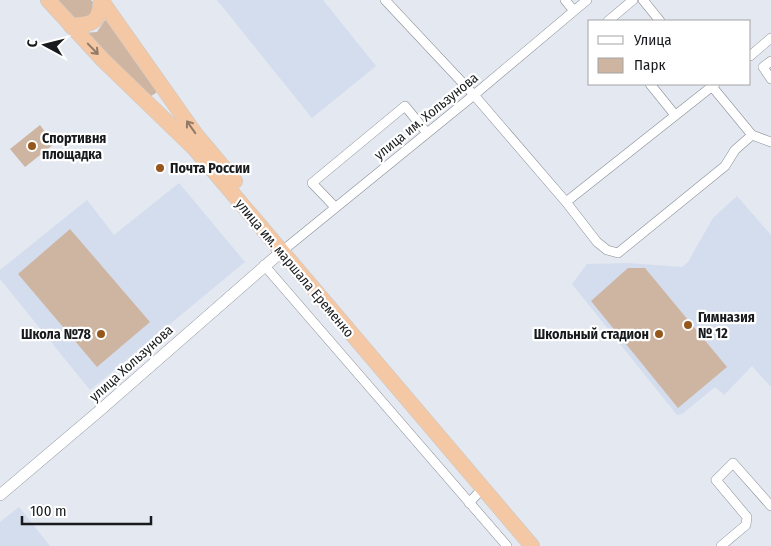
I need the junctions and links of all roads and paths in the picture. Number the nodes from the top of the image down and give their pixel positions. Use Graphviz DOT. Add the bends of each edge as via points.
graph roads {
  1 [pos="48,0"];
  2 [pos="101,0"];
  3 [pos="565,0"];
  4 [pos="587,0"];
  5 [pos="633,0"];
  6 [pos="643,0"];
  7 [pos="391,2"];
  8 [pos="574,11"];
  9 [pos="609,20"];
  10 [pos="659,20"];
  11 [pos="71,26"];
  12 [pos="771,38"];
  13 [pos="751,55"];
  14 [pos="771,61"];
  15 [pos="771,79"];
  16 [pos="651,85"];
  17 [pos="712,85"];
  18 [pos="474,95"];
  19 [pos="675,115"];
  20 [pos="427,133"];
  21 [pos="752,135"];
  22 [pos="771,142"];
  23 [pos="566,202"];
  24 [pos="335,208"];
  25 [pos="285,248"];
  26 [pos="264,265"];
  27 [pos="482,489"];
  28 [pos="0,495"];
  29 [pos="469,503"];
  30 [pos="771,506"];
  31 [pos="507,546"];
  32 [pos="532,546"];
  33 [pos="543,546"];
  34 [pos="721,546"];
  1 -- 11 [label="highway, улица им. маршала Еременко"];
  2 -- 11 [label="highway" via="96,20"];
  25 -- 2 [label="highway, улица им. маршала Еременко, one-way" via="197,136"];
  3 -- 8 [label="street"];
  4 -- 8 [label="street, улица им. Хользунова"];
  5 -- 9 [label="street"];
  6 -- 10 [label="street"];
  7 -- 18 [label="street"];
  8 -- 18 [label="street, улица им. Хользунова"];
  11 -- 25 [label="highway, улица им. маршала Еременко, one-way" via="194,148"];
  12 -- 13 [label="street"];
  14 -- 15 [label="street" via="764,67"];
  16 -- 19 [label="street"];
  17 -- 19 [label="street"];
  17 -- 21 [label="street"];
  18 -- 20 [label="street, улица им. Хользунова"];
  18 -- 23 [label="street"];
  19 -- 23 [label="street"];
  20 -- 24 [label="street, улица им. Хользунова"];
  20 -- 24 [label="street" via="406,106 312,182"];
  21 -- 22 [label="street"];
  21 -- 23 [label="street" via="735,150 725,166 618,253 607,250 598,242"];
  24 -- 25 [label="street, улица им. Хользунова"];
  25 -- 26 [label="street, улица Хользунова"];
  25 -- 27 [label="highway, улица им. маршала Еременко"];
  25 -- 33 [label="highway, улица им. маршала Еременко"];
  26 -- 28 [label="street, улица Хользунова"];
  26 -- 29 [label="street"];
  27 -- 29 [label="street"];
  27 -- 32 [label="highway, улица им. маршала Еременко"];
  29 -- 31 [label="street"];
  30 -- 34 [label="street" via="733,463 716,480 748,521"];
}
